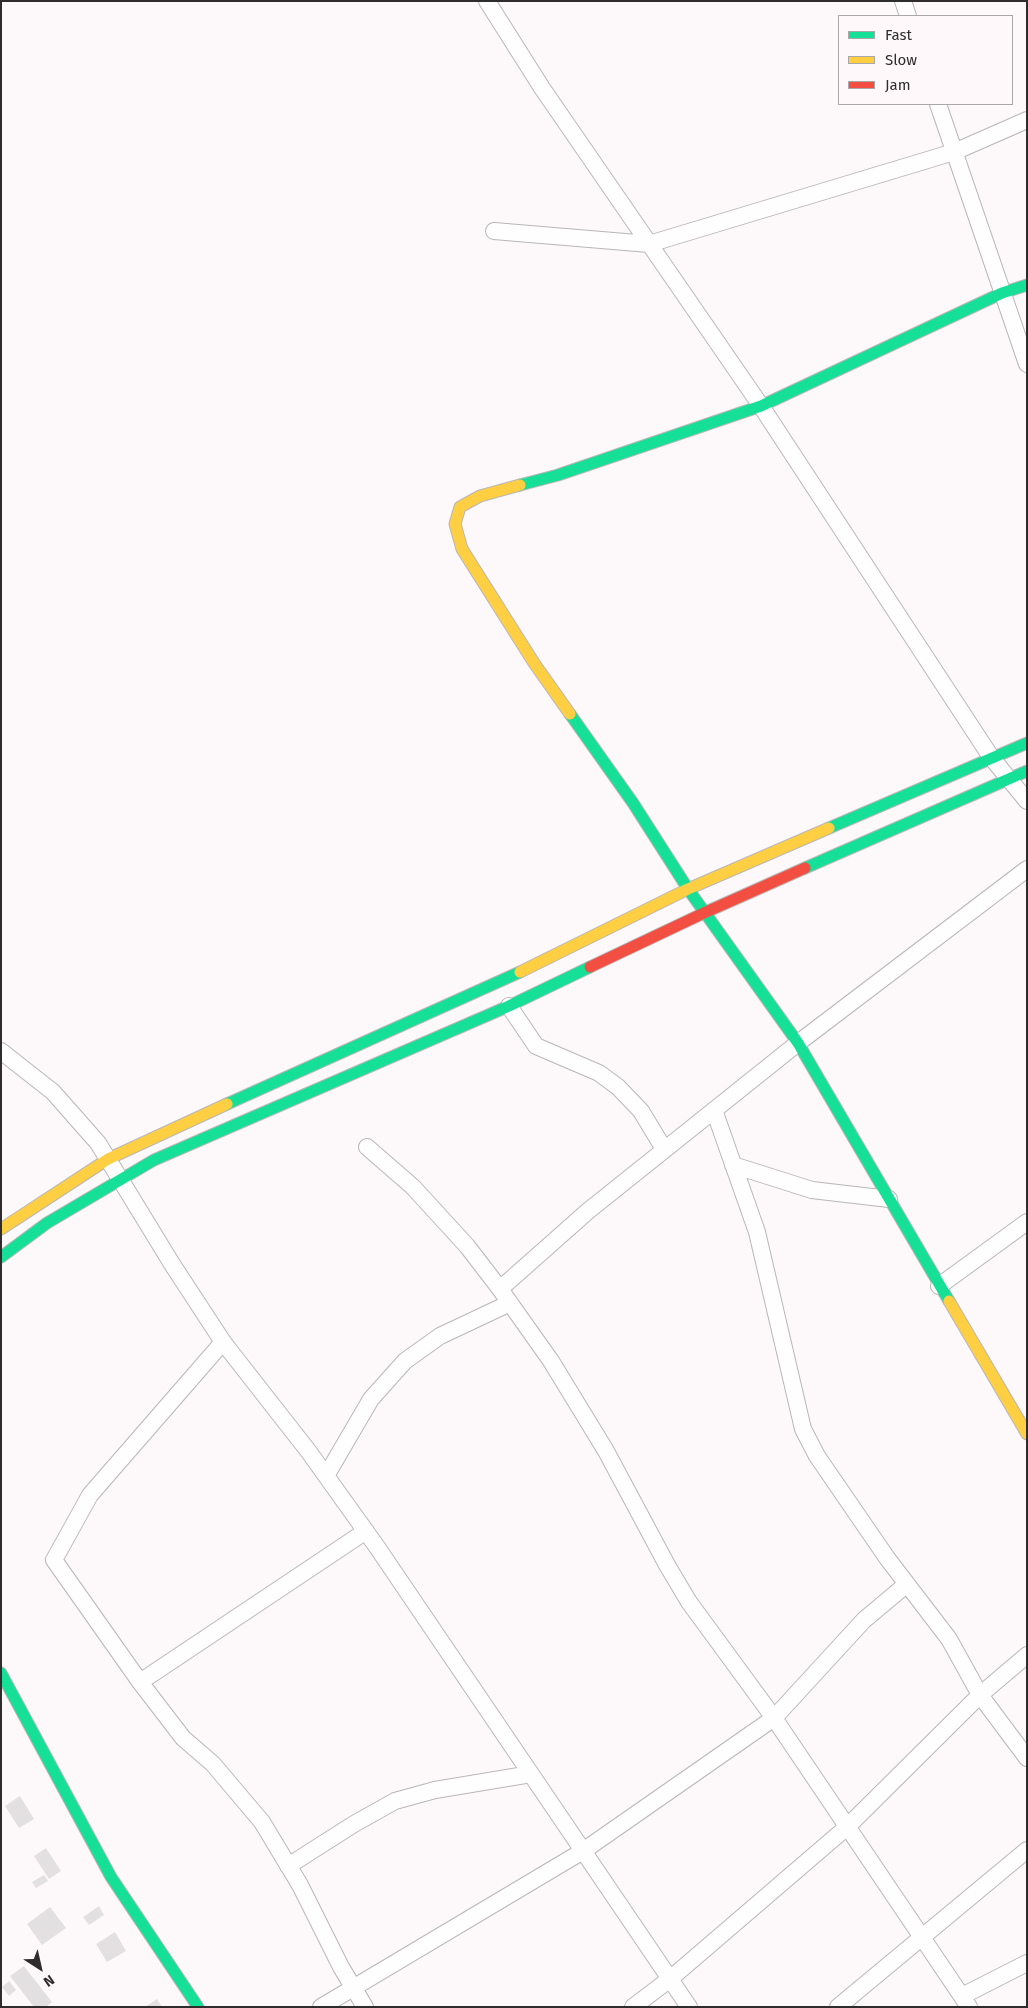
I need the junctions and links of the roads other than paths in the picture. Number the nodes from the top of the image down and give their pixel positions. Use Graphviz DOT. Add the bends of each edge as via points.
graph roads {
  1 [pos="487,1"];
  2 [pos="903,1"];
  3 [pos="908,15"];
  4 [pos="938,105"];
  5 [pos="1027,120"];
  6 [pos="954,152"];
  7 [pos="494,231"];
  8 [pos="649,244"];
  9 [pos="1027,285"];
  10 [pos="1002,293"];
  11 [pos="1027,364"];
  12 [pos="761,406"];
  13 [pos="1027,743"];
  14 [pos="991,757"];
  15 [pos="1027,771"];
  16 [pos="1008,779"];
  17 [pos="1027,801"];
  18 [pos="1027,870"];
  19 [pos="688,889"];
  20 [pos="706,912"];
  21 [pos="509,1006"];
  22 [pos="798,1043"];
  23 [pos="1,1051"];
  24 [pos="714,1110"];
  25 [pos="367,1147"];
  26 [pos="664,1149"];
  27 [pos="108,1159"];
  28 [pos="734,1165"];
  29 [pos="120,1178"];
  30 [pos="889,1199"];
  31 [pos="1027,1222"];
  32 [pos="1,1230"];
  33 [pos="1,1257"];
  34 [pos="939,1286"];
  35 [pos="500,1289"];
  36 [pos="510,1303"];
  37 [pos="223,1342"];
  38 [pos="1027,1434"];
  39 [pos="326,1476"];
  40 [pos="366,1531"];
  41 [pos="907,1584"];
  42 [pos="1027,1655"];
  43 [pos="1,1673"];
  44 [pos="140,1682"];
  45 [pos="980,1695"];
  46 [pos="774,1718"];
  47 [pos="1027,1758"];
  48 [pos="531,1774"];
  49 [pos="848,1827"];
  50 [pos="1027,1850"];
  51 [pos="583,1851"];
  52 [pos="288,1866"];
  53 [pos="921,1936"];
  54 [pos="1027,1963"];
  55 [pos="670,1978"];
  56 [pos="353,1986"];
  57 [pos="966,2001"];
  58 [pos="198,2007"];
  59 [pos="321,2007"];
  60 [pos="365,2007"];
  61 [pos="633,2007"];
  62 [pos="689,2007"];
  63 [pos="838,2007"];
  1 -- 8 [label="street"];
  2 -- 3 [label="street"];
  4 -- 6 [label="street"];
  5 -- 6 [label="street"];
  6 -- 8 [label="street"];
  6 -- 10 [label="street"];
  7 -- 8 [label="street"];
  8 -- 12 [label="street"];
  9 -- 10 [label="main road"];
  10 -- 11 [label="street"];
  10 -- 12 [label="main road"];
  12 -- 14 [label="street"];
  12 -- 19 [label="main road" via="558,475 480,496 460,507 455,524 462,550"];
  13 -- 14 [label="main road"];
  14 -- 16 [label="street"];
  14 -- 19 [label="main road"];
  15 -- 16 [label="main road"];
  16 -- 17 [label="street"];
  16 -- 20 [label="main road"];
  18 -- 22 [label="street"];
  19 -- 20 [label="main road"];
  19 -- 27 [label="main road" via="501,981"];
  20 -- 21 [label="main road"];
  20 -- 22 [label="main road"];
  21 -- 26 [label="street" via="536,1046 600,1073 618,1087 641,1111"];
  21 -- 29 [label="main road" via="154,1160"];
  22 -- 24 [label="street"];
  22 -- 30 [label="main road"];
  23 -- 27 [label="street" via="53,1092"];
  24 -- 26 [label="street"];
  24 -- 28 [label="street"];
  25 -- 35 [label="street" via="413,1187 467,1246"];
  26 -- 35 [label="street"];
  27 -- 29 [label="street"];
  27 -- 32 [label="main road"];
  28 -- 30 [label="street" via="812,1190"];
  28 -- 41 [label="street" via="757,1232 803,1429 817,1456"];
  29 -- 33 [label="main road" via="47,1223"];
  29 -- 37 [label="street"];
  30 -- 34 [label="main road"];
  31 -- 34 [label="street"];
  34 -- 38 [label="main road"];
  35 -- 36 [label="street"];
  36 -- 39 [label="street" via="440,1336 405,1361 371,1399"];
  36 -- 46 [label="street" via="551,1361 606,1450 689,1602"];
  37 -- 39 [label="street"];
  37 -- 44 [label="street" via="90,1495 54,1560"];
  39 -- 40 [label="street"];
  40 -- 44 [label="street"];
  40 -- 48 [label="street"];
  41 -- 45 [label="street" via="949,1639"];
  41 -- 46 [label="street" via="864,1620"];
  42 -- 45 [label="street"];
  43 -- 58 [label="main road" via="110,1877"];
  44 -- 52 [label="street" via="183,1738 213,1764 262,1822"];
  45 -- 47 [label="street"];
  45 -- 49 [label="street"];
  46 -- 49 [label="street"];
  46 -- 51 [label="street"];
  48 -- 51 [label="street"];
  48 -- 52 [label="street" via="435,1790 395,1801"];
  49 -- 53 [label="street"];
  49 -- 55 [label="street"];
  50 -- 53 [label="street"];
  51 -- 55 [label="street"];
  51 -- 56 [label="street"];
  52 -- 56 [label="street"];
  53 -- 57 [label="street"];
  53 -- 63 [label="street"];
  54 -- 57 [label="street"];
  55 -- 61 [label="street"];
  55 -- 62 [label="street"];
  56 -- 59 [label="street"];
  56 -- 60 [label="street"];
}
